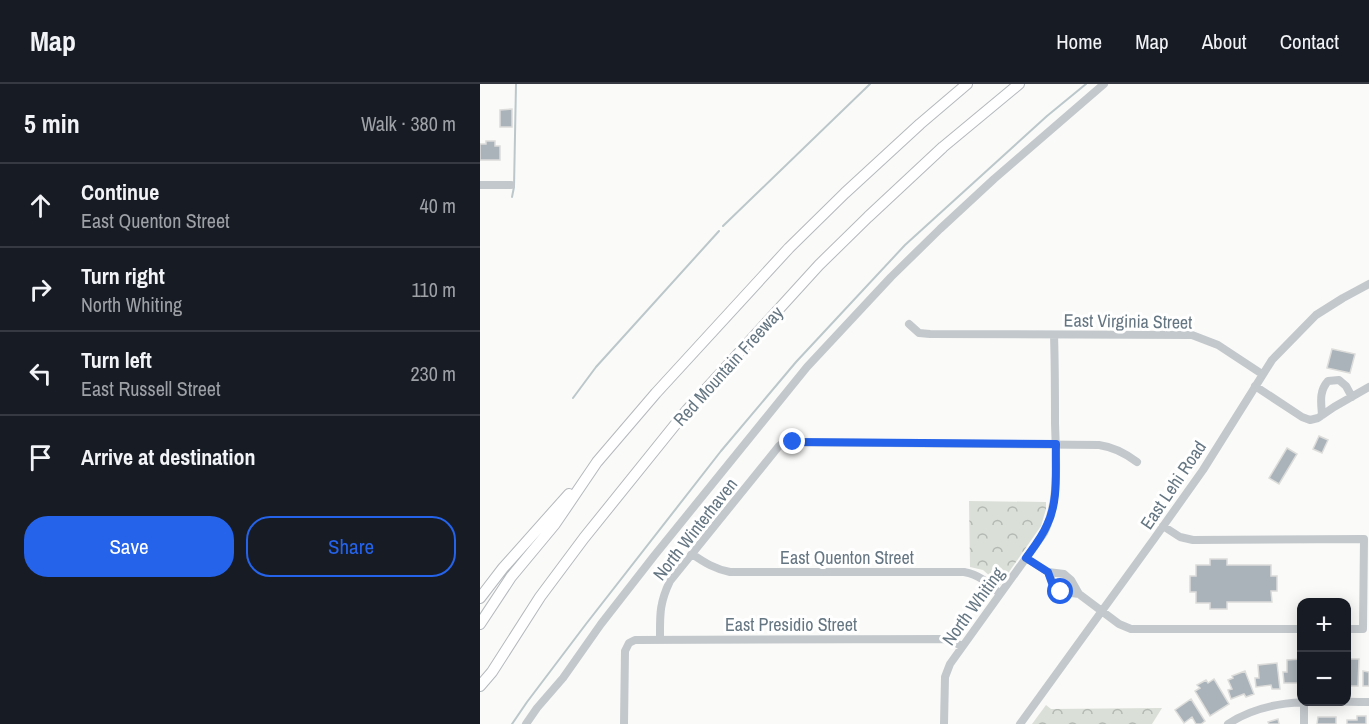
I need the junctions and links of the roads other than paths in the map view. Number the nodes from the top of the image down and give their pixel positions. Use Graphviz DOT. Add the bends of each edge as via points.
graph roads {
  1 [pos="968,84"];
  2 [pos="1019,84"];
  3 [pos="1104,84"];
  4 [pos="480,185"];
  5 [pos="510,185"];
  6 [pos="1369,284"];
  7 [pos="909,324"];
  8 [pos="1054,335"];
  9 [pos="1262,374"];
  10 [pos="1255,386"];
  11 [pos="1369,387"];
  12 [pos="1352,397"];
  13 [pos="1322,415"];
  14 [pos="1056,444"];
  15 [pos="597,462"];
  16 [pos="1137,462"];
  17 [pos="1163,526"];
  18 [pos="692,554"];
  19 [pos="1026,558"];
  20 [pos="1048,572"];
  21 [pos="1000,594"];
  22 [pos="1079,594"];
  23 [pos="480,598"];
  24 [pos="1102,611"];
  25 [pos="480,624"];
  26 [pos="1297,629"];
  27 [pos="1351,629"];
  28 [pos="660,639"];
  29 [pos="961,646"];
  30 [pos="492,672"];
  31 [pos="480,686"];
  32 [pos="480,696"];
  33 [pos="1297,702"];
  34 [pos="1351,702"];
  35 [pos="1369,702"];
  36 [pos="1304,706"];
  37 [pos="525,724"];
  38 [pos="624,724"];
  39 [pos="944,724"];
  40 [pos="1020,724"];
  41 [pos="1228,724"];
  42 [pos="1304,724"];
  1 -- 15 [label="highway, Red Mountain Freeway" via="789,248"];
  2 -- 30 [label="highway, Red Mountain Freeway" via="868,217 687,410 540,597"];
  3 -- 37 [label="street" via="931,237 807,367 673,531"];
  4 -- 5 [label="street"];
  6 -- 9 [label="street, East Lehi Road" via="1316,315"];
  7 -- 8 [label="street, East Virginia Street" via="919,333 930,334"];
  8 -- 9 [label="street, East Virginia Street" via="1192,335 1218,345"];
  8 -- 14 [label="street, North Whiting"];
  9 -- 10 [label="street, East Lehi Road"];
  10 -- 13 [label="street" via="1302,417 1310,420"];
  10 -- 17 [label="street, East Lehi Road"];
  11 -- 12 [label="street"];
  12 -- 13 [label="street"];
  12 -- 13 [label="street" via="1339,380 1328,381 1320,399"];
  14 -- 16 [label="street" via="1109,446"];
  14 -- 18 [label="street, North Winterhaven" via="784,442"];
  14 -- 19 [label="street, North Whiting" via="1053,510 1044,533"];
  15 -- 23 [label="highway"];
  15 -- 25 [label="highway, Red Mountain Freeway"];
  17 -- 24 [label="street, East Lehi Road"];
  17 -- 27 [label="street" via="1193,540 1364,539 1363,629"];
  18 -- 21 [label="street, East Quenton Street" via="708,565 730,572 964,572 981,578"];
  18 -- 28 [label="street, North Winterhaven" via="662,598"];
  19 -- 20 [label="street"];
  19 -- 21 [label="street, North Whiting"];
  20 -- 22 [label="street" via="1064,574"];
  20 -- 22 [label="street" via="1053,586 1061,592"];
  21 -- 29 [label="street, North Whiting"];
  22 -- 24 [label="street"];
  24 -- 26 [label="street" via="1131,629"];
  24 -- 40 [label="street, East Lehi Road"];
  28 -- 29 [label="street, East Presidio Street" via="945,639"];
  28 -- 38 [label="street, East Presidio Street" via="635,640 625,651"];
  29 -- 39 [label="street, North Whiting" via="945,677"];
  30 -- 31 [label="highway, Red Mountain Freeway"];
  30 -- 32 [label="highway"];
  33 -- 41 [label="street" via="1258,709"];
  34 -- 35 [label="street"];
  36 -- 42 [label="street"];
}
